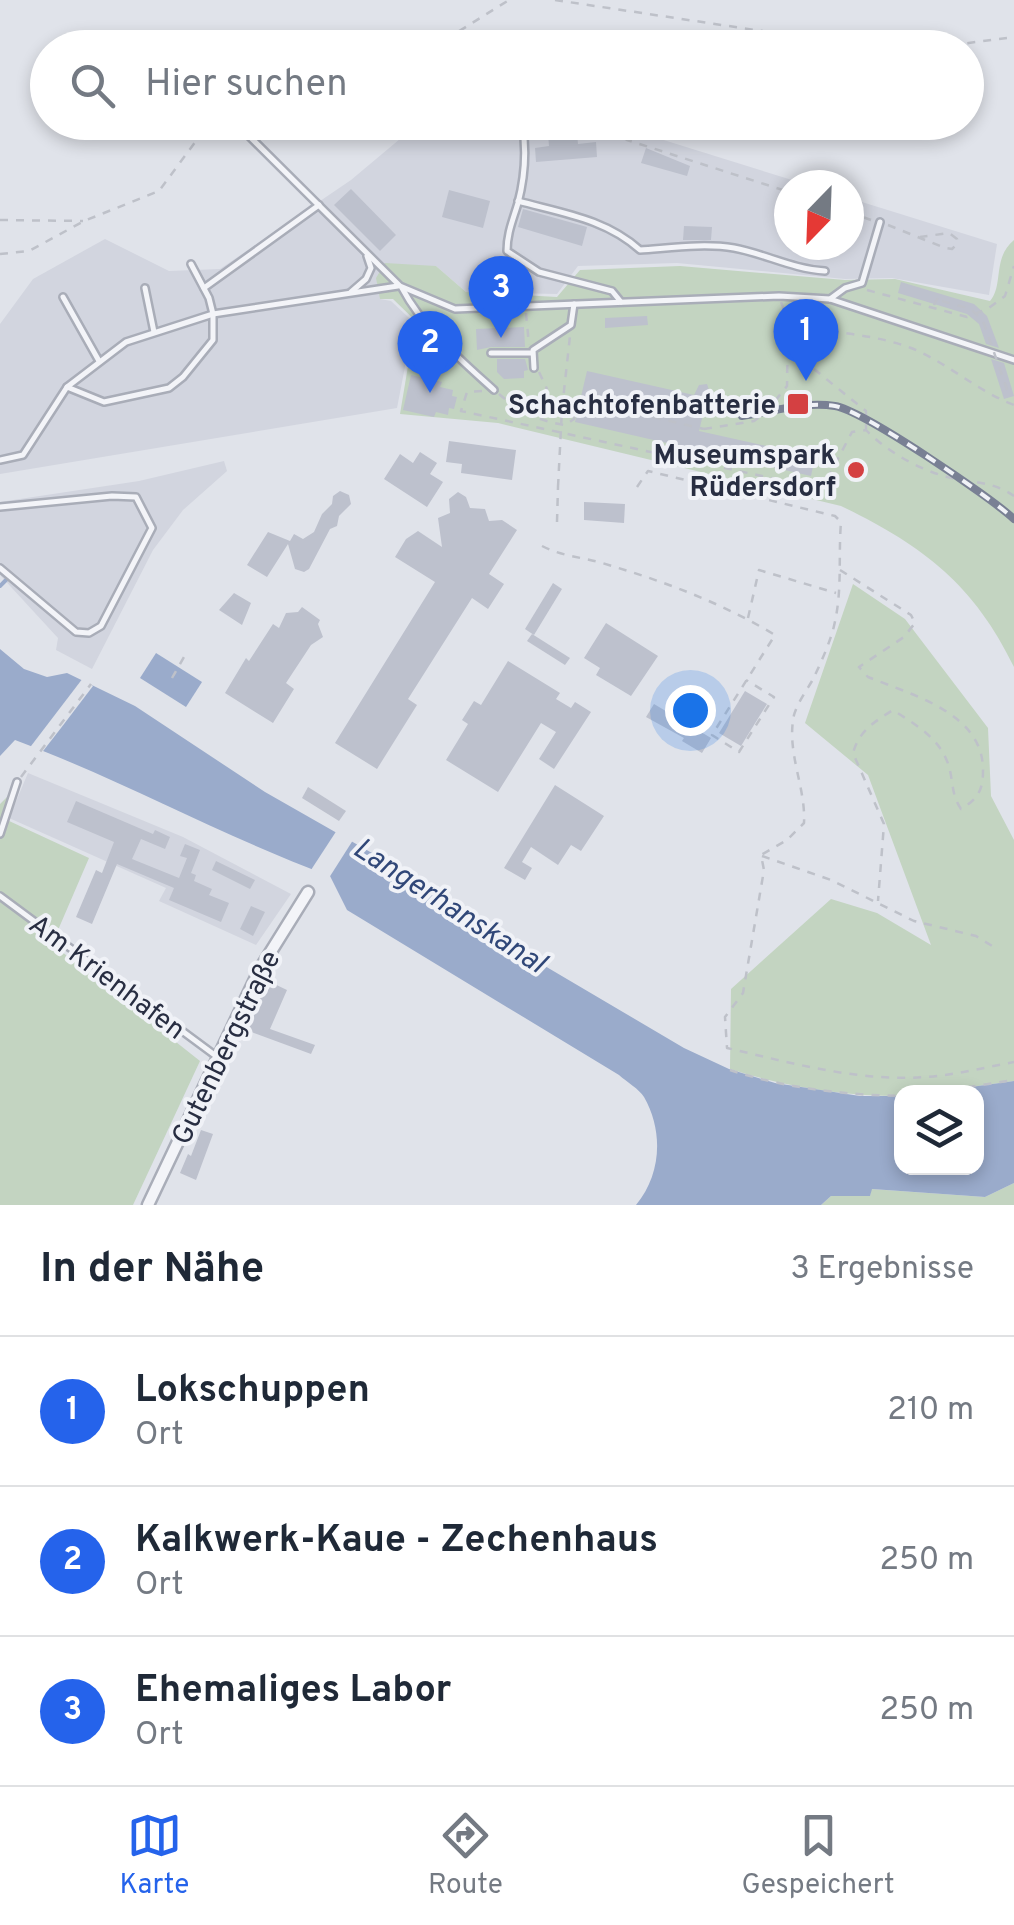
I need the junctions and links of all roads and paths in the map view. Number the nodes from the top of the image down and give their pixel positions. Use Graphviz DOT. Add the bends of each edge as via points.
graph roads {
  1 [pos="493,0"];
  2 [pos="508,0"];
  3 [pos="555,0"];
  4 [pos="494,7"];
  5 [pos="459,30"];
  6 [pos="755,30"];
  7 [pos="1014,37"];
  8 [pos="984,41"];
  9 [pos="197,140"];
  10 [pos="253,140"];
  11 [pos="525,140"];
  12 [pos="627,140"];
  13 [pos="774,187"];
  14 [pos="518,201"];
  15 [pos="319,205"];
  16 [pos="0,220"];
  17 [pos="84,222"];
  18 [pos="880,222"];
  19 [pos="920,236"];
  20 [pos="0,254"];
  21 [pos="366,254"];
  22 [pos="191,264"];
  23 [pos="1014,266"];
  24 [pos="825,271"];
  25 [pos="1011,279"];
  26 [pos="400,286"];
  27 [pos="144,288"];
  28 [pos="204,288"];
  29 [pos="845,288"];
  30 [pos="348,294"];
  31 [pos="779,296"];
  32 [pos="63,297"];
  33 [pos="830,300"];
  34 [pos="622,302"];
  35 [pos="574,304"];
  36 [pos="526,306"];
  37 [pos="934,306"];
  38 [pos="214,314"];
  39 [pos="788,320"];
  40 [pos="572,325"];
  41 [pos="154,332"];
  42 [pos="788,348"];
  43 [pos="532,352"];
  44 [pos="491,353"];
  45 [pos="1014,360"];
  46 [pos="99,361"];
  47 [pos="534,368"];
  48 [pos="67,387"];
  49 [pos="494,390"];
  50 [pos="1009,395"];
  51 [pos="563,396"];
  52 [pos="577,399"];
  53 [pos="1013,407"];
  54 [pos="518,408"];
  55 [pos="562,408"];
  56 [pos="554,417"];
  57 [pos="866,430"];
  58 [pos="0,460"];
  59 [pos="637,487"];
  60 [pos="1014,496"];
  61 [pos="0,507"];
  62 [pos="558,522"];
  63 [pos="542,546"];
  64 [pos="0,568"];
  65 [pos="840,570"];
  66 [pos="836,593"];
  67 [pos="748,619"];
  68 [pos="184,657"];
  69 [pos="172,678"];
  70 [pos="746,680"];
  71 [pos="91,684"];
  72 [pos="17,782"];
  73 [pos="0,834"];
  74 [pos="761,855"];
  75 [pos="308,892"];
  76 [pos="0,896"];
  77 [pos="878,900"];
  78 [pos="997,949"];
  79 [pos="216,1056"];
  80 [pos="1014,1062"];
  81 [pos="730,1070"];
  82 [pos="1014,1080"];
  83 [pos="982,1085"];
  84 [pos="894,1095"];
  85 [pos="148,1205"];
  1 -- 4 [label="path"];
  2 -- 4 [label="path"];
  3 -- 6 [label="path"];
  4 -- 5 [label="path"];
  7 -- 8 [label="path"];
  9 -- 17 [label="path" via="159,191"];
  10 -- 15 [label="lane"];
  11 -- 14 [label="lane"];
  12 -- 13 [label="path"];
  14 -- 24 [label="lane" via="594,221 640,250 734,248 799,270"];
  14 -- 34 [label="lane" via="507,250 539,272 612,291"];
  15 -- 21 [label="lane"];
  15 -- 28 [label="lane"];
  16 -- 17 [label="path"];
  17 -- 20 [label="path" via="29,251"];
  18 -- 29 [label="lane" via="862,284"];
  19 -- 19 [label="path" via="952,250 957,239 949,233"];
  21 -- 26 [label="lane"];
  21 -- 30 [label="lane" via="371,268"];
  22 -- 28 [label="lane"];
  23 -- 25 [label="path"];
  25 -- 37 [label="path" via="1005,296 968,317"];
  26 -- 30 [label="lane"];
  26 -- 36 [label="lane" via="455,309"];
  26 -- 49 [label="lane" via="412,307"];
  27 -- 41 [label="lane"];
  28 -- 38 [label="lane"];
  29 -- 33 [label="lane"];
  29 -- 37 [label="path"];
  30 -- 38 [label="lane"];
  31 -- 33 [label="lane"];
  31 -- 34 [label="lane"];
  31 -- 39 [label="path"];
  32 -- 46 [label="lane"];
  33 -- 45 [label="lane"];
  34 -- 35 [label="lane"];
  35 -- 36 [label="lane"];
  35 -- 40 [label="lane"];
  36 -- 43 [label="path"];
  37 -- 50 [label="path, bridge" via="942,300 984,320"];
  38 -- 41 [label="lane"];
  38 -- 48 [label="lane" via="213,340 169,388 104,402"];
  39 -- 42 [label="path"];
  39 -- 53 [label="path" via="913,349"];
  40 -- 43 [label="lane"];
  40 -- 51 [label="path"];
  41 -- 46 [label="lane"];
  42 -- 52 [label="path, bridge" via="786,386 754,421 704,429"];
  42 -- 57 [label="path" via="866,411"];
  43 -- 44 [label="lane"];
  43 -- 47 [label="lane"];
  46 -- 48 [label="lane"];
  47 -- 56 [label="path" via="543,376 544,400"];
  48 -- 58 [label="lane" via="23,455"];
  49 -- 54 [label="path"];
  49 -- 57 [label="path" via="466,392 461,411 822,489 852,432"];
  51 -- 52 [label="path"];
  51 -- 55 [label="path"];
  52 -- 54 [label="path" via="574,419 565,426"];
  54 -- 56 [label="path"];
  55 -- 56 [label="path"];
  55 -- 62 [label="path, bridge"];
  57 -- 60 [label="path" via="921,467 983,481"];
  59 -- 65 [label="path" via="648,471 835,516"];
  61 -- 64 [label="lane" via="136,498 152,528 100,626 89,633 76,632"];
  63 -- 67 [label="path" via="706,598"];
  65 -- 74 [label="path" via="832,632 794,714 804,823"];
  65 -- 77 [label="path" via="915,623 858,667 960,720 983,754 983,789 961,809 947,761 928,732 892,710 856,742 854,754 884,824"];
  66 -- 67 [label="path" via="759,570"];
  67 -- 70 [label="path" via="774,635"];
  68 -- 69 [label="path"];
  70 -- 70 [label="path" via="712,734 740,752 774,697"];
  71 -- 72 [label="path"];
  72 -- 73 [label="lane"];
  74 -- 77 [label="path"];
  74 -- 80 [label="path" via="743,993 725,1018 728,1048 871,1076 934,1076"];
  75 -- 79 [label="street, Gutenbergstraße"];
  76 -- 79 [label="lane, Am Krienhafen"];
  77 -- 78 [label="path" via="914,921 976,936"];
  79 -- 85 [label="street, Gutenbergstraße"];
  81 -- 84 [label="path" via="831,1091"];
  82 -- 83 [label="path"];
}
